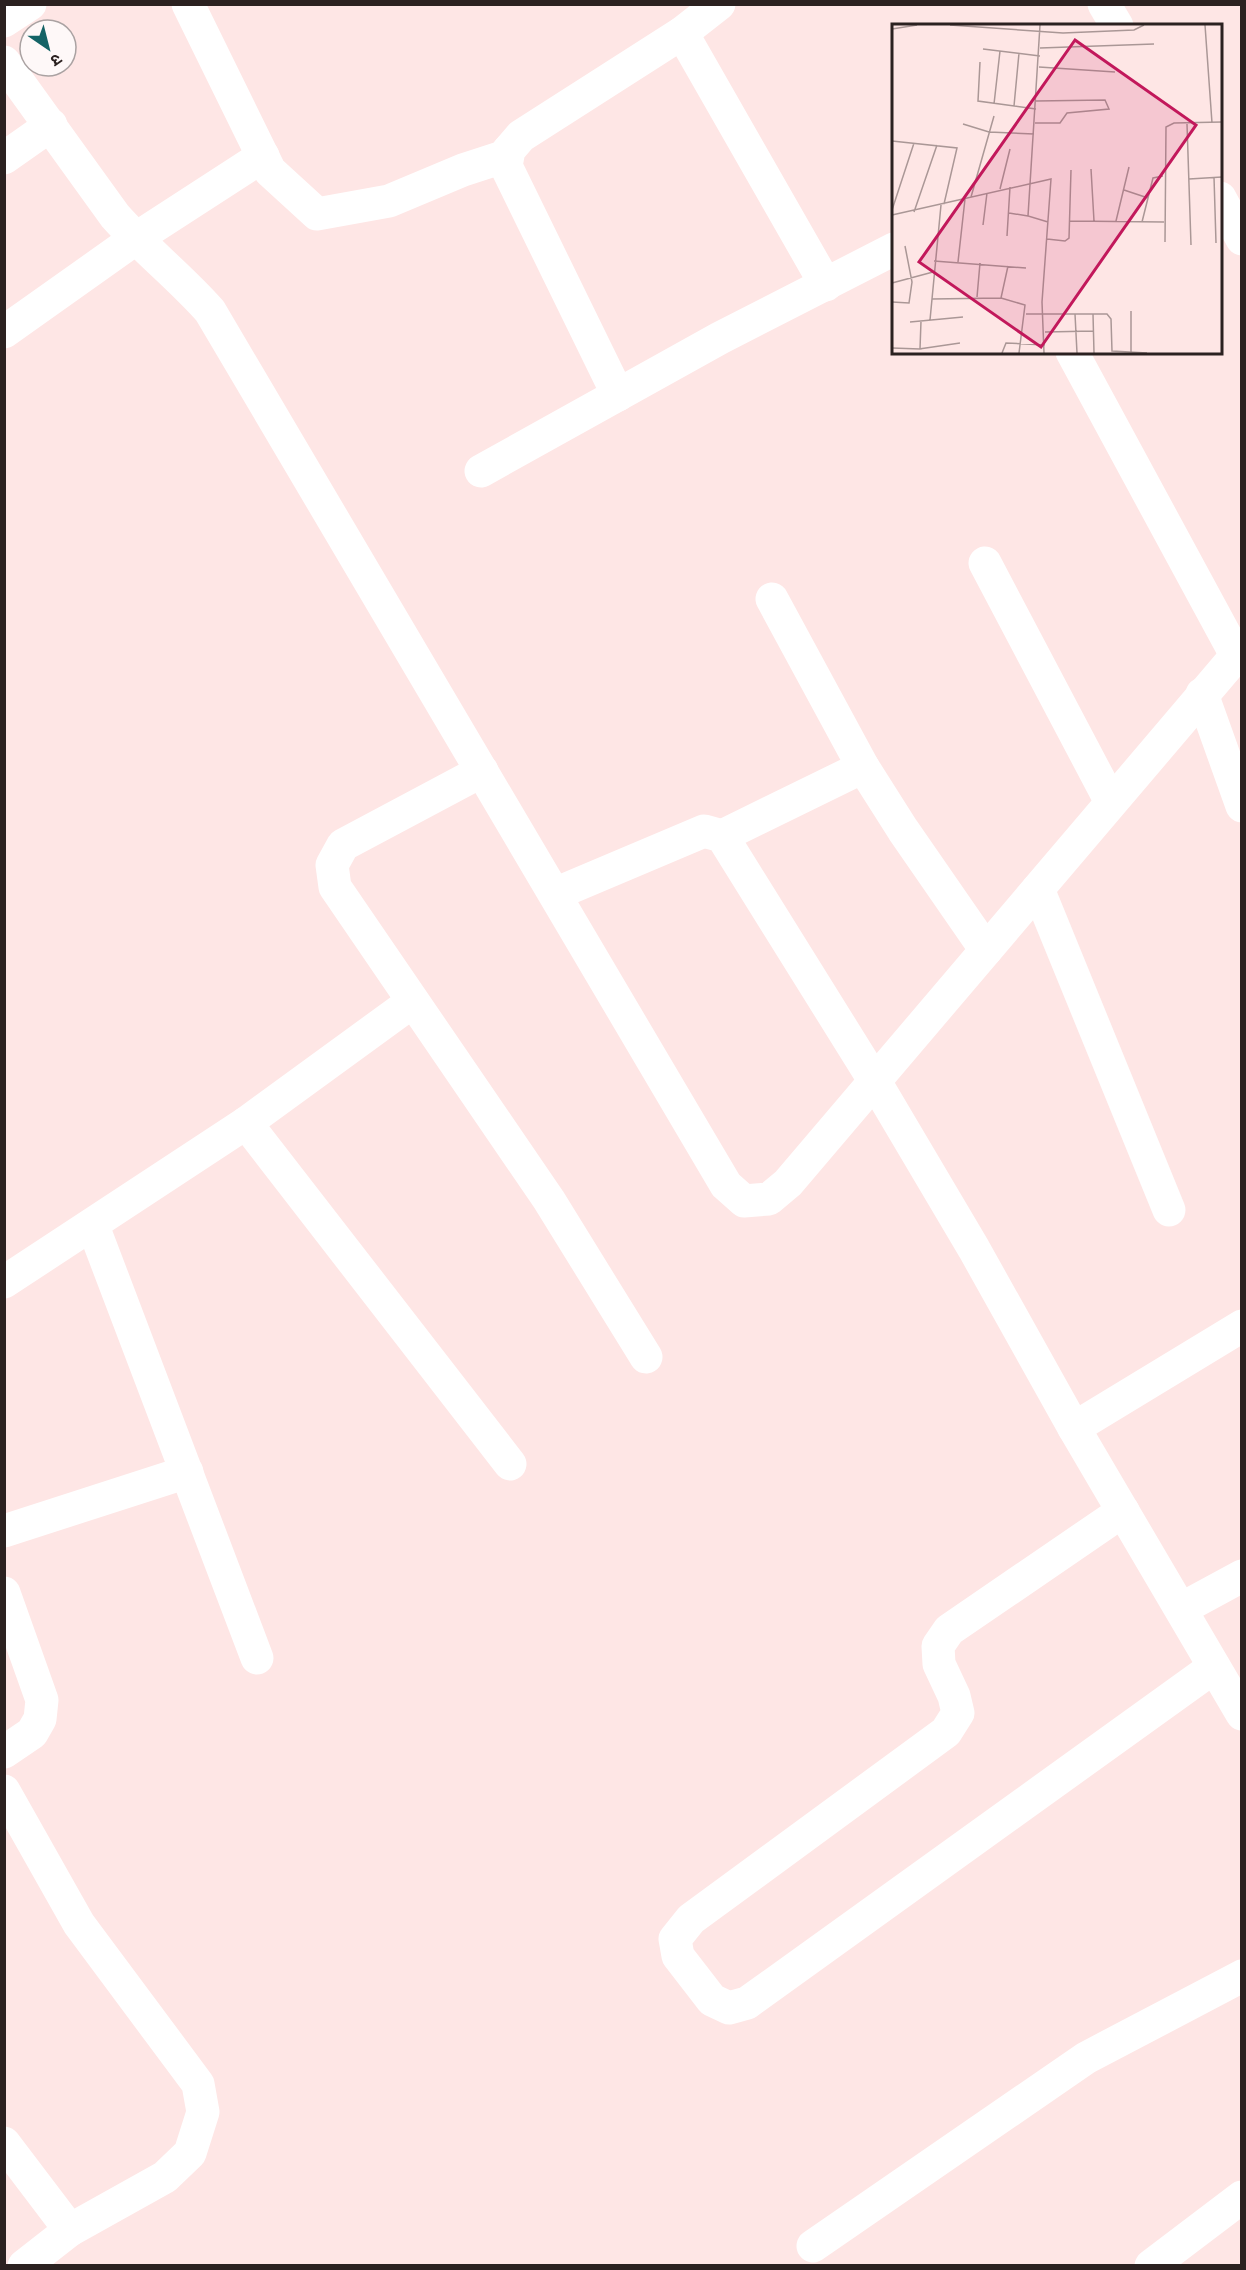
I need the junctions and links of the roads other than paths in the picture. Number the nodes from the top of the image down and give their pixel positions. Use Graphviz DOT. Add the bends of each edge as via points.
graph roads {
  1 [pos="30,4"];
  2 [pos="188,4"];
  3 [pos="719,4"];
  4 [pos="1104,4"];
  5 [pos="4,21"];
  6 [pos="1117,24"];
  7 [pos="682,33"];
  8 [pos="4,62"];
  9 [pos="51,125"];
  10 [pos="509,150"];
  11 [pos="263,156"];
  12 [pos="4,158"];
  13 [pos="1222,200"];
  14 [pos="135,239"];
  15 [pos="1242,239"];
  16 [pos="892,250"];
  17 [pos="826,285"];
  18 [pos="4,332"];
  19 [pos="1073,354"];
  20 [pos="618,395"];
  21 [pos="481,471"];
  22 [pos="985,563"];
  23 [pos="772,599"];
  24 [pos="1239,652"];
  25 [pos="1202,694"];
  26 [pos="862,767"];
  27 [pos="482,771"];
  28 [pos="1112,802"];
  29 [pos="1242,806"];
  30 [pos="722,836"];
  31 [pos="1038,889"];
  32 [pos="555,894"];
  33 [pos="987,950"];
  34 [pos="412,1002"];
  35 [pos="874,1080"];
  36 [pos="246,1123"];
  37 [pos="1169,1210"];
  38 [pos="93,1226"];
  39 [pos="4,1282"];
  40 [pos="1242,1326"];
  41 [pos="646,1357"];
  42 [pos="1074,1428"];
  43 [pos="510,1464"];
  44 [pos="187,1472"];
  45 [pos="1123,1511"];
  46 [pos="4,1531"];
  47 [pos="1242,1576"];
  48 [pos="4,1593"];
  49 [pos="1181,1609"];
  50 [pos="257,1658"];
  51 [pos="1214,1667"];
  52 [pos="1242,1714"];
  53 [pos="4,1752"];
  54 [pos="4,1791"];
  55 [pos="1242,1976"];
  56 [pos="4,2143"];
  57 [pos="1242,2198"];
  58 [pos="70,2230"];
  59 [pos="813,2246"];
  60 [pos="24,2265"];
  61 [pos="1151,2265"];
  1 -- 5 [label="street"];
  2 -- 11 [label="street"];
  3 -- 7 [label="street"];
  4 -- 6 [label="street"];
  7 -- 10 [label="street" via="521,136"];
  7 -- 17 [label="street"];
  8 -- 9 [label="street"];
  9 -- 12 [label="street"];
  9 -- 14 [label="street"];
  10 -- 11 [label="street" via="503,157 389,201 317,214 270,171"];
  10 -- 20 [label="street" via="506,166"];
  11 -- 14 [label="street"];
  13 -- 15 [label="street"];
  14 -- 18 [label="street"];
  14 -- 27 [label="street" via="210,311"];
  16 -- 17 [label="street"];
  17 -- 20 [label="street"];
  19 -- 24 [label="street"];
  20 -- 21 [label="street"];
  22 -- 28 [label="street"];
  23 -- 26 [label="street"];
  24 -- 25 [label="street"];
  25 -- 28 [label="street"];
  25 -- 29 [label="street"];
  26 -- 30 [label="street"];
  26 -- 33 [label="street"];
  27 -- 32 [label="street"];
  27 -- 34 [label="street" via="343,845 333,865 335,887"];
  28 -- 31 [label="street"];
  30 -- 32 [label="street" via="704,831"];
  30 -- 35 [label="street"];
  31 -- 33 [label="street"];
  31 -- 37 [label="street"];
  32 -- 35 [label="street" via="726,1185 744,1201 769,1199 788,1183"];
  33 -- 35 [label="street"];
  34 -- 36 [label="street"];
  34 -- 41 [label="street" via="549,1200"];
  35 -- 42 [label="street"];
  36 -- 38 [label="street"];
  36 -- 43 [label="street"];
  38 -- 39 [label="street"];
  38 -- 44 [label="street"];
  40 -- 42 [label="street"];
  42 -- 45 [label="street"];
  44 -- 46 [label="street"];
  44 -- 50 [label="street"];
  45 -- 49 [label="street"];
  45 -- 51 [label="street" via="948,1630 938,1646 939,1664 958,1713 946,1732 691,1919 675,1939 678,1956 712,2000 729,2008 747,2003"];
  47 -- 49 [label="street"];
  48 -- 53 [label="street" via="42,1700 40,1719 32,1733"];
  49 -- 51 [label="street"];
  51 -- 52 [label="street"];
  54 -- 58 [label="street" via="80,1924 198,2084 203,2112 190,2153 165,2177"];
  55 -- 59 [label="street" via="1086,2058"];
  56 -- 58 [label="street"];
  57 -- 61 [label="street"];
  58 -- 60 [label="street"];
}
